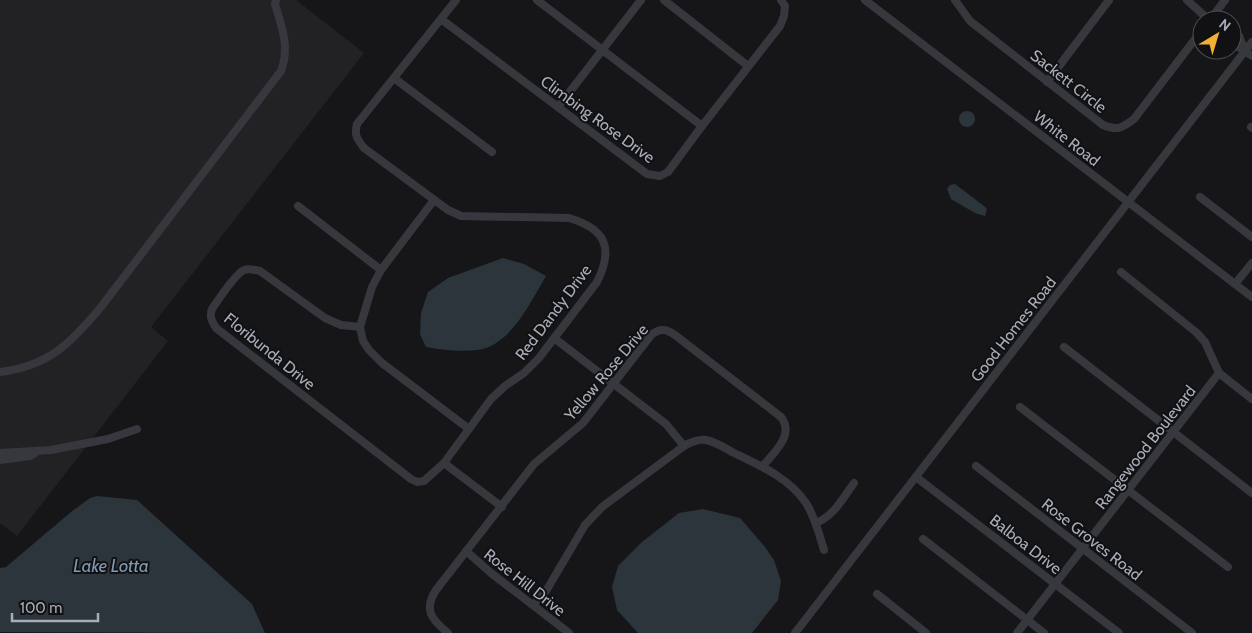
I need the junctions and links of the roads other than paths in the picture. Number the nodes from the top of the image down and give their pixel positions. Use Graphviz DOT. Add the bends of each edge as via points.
graph roads {
  1 [pos="276,0"];
  2 [pos="456,0"];
  3 [pos="537,0"];
  4 [pos="641,0"];
  5 [pos="664,0"];
  6 [pos="781,0"];
  7 [pos="865,0"];
  8 [pos="955,0"];
  9 [pos="1110,0"];
  10 [pos="1187,0"];
  11 [pos="1225,0"];
  12 [pos="1198,10"];
  13 [pos="1217,10"];
  14 [pos="441,19"];
  15 [pos="1242,41"];
  16 [pos="1252,42"];
  17 [pos="1192,43"];
  18 [pos="603,50"];
  19 [pos="1249,54"];
  20 [pos="748,66"];
  21 [pos="394,78"];
  22 [pos="1047,82"];
  23 [pos="558,107"];
  24 [pos="702,126"];
  25 [pos="492,152"];
  26 [pos="1200,197"];
  27 [pos="434,200"];
  28 [pos="1128,202"];
  29 [pos="298,206"];
  30 [pos="1252,237"];
  31 [pos="1252,263"];
  32 [pos="381,270"];
  33 [pos="1121,272"];
  34 [pos="1235,284"];
  35 [pos="1252,297"];
  36 [pos="360,327"];
  37 [pos="554,338"];
  38 [pos="1064,347"];
  39 [pos="0,372"];
  40 [pos="1219,374"];
  41 [pos="614,384"];
  42 [pos="1252,399"];
  43 [pos="1020,407"];
  44 [pos="137,429"];
  45 [pos="469,429"];
  46 [pos="1174,432"];
  47 [pos="684,446"];
  48 [pos="37,452"];
  49 [pos="0,453"];
  50 [pos="0,460"];
  51 [pos="444,463"];
  52 [pos="763,466"];
  53 [pos="976,466"];
  54 [pos="916,477"];
  55 [pos="854,483"];
  56 [pos="1128,490"];
  57 [pos="1252,493"];
  58 [pos="502,507"];
  59 [pos="816,523"];
  60 [pos="922,539"];
  61 [pos="1083,549"];
  62 [pos="824,550"];
  63 [pos="466,551"];
  64 [pos="1228,567"];
  65 [pos="1056,584"];
  66 [pos="877,594"];
  67 [pos="533,605"];
  68 [pos="1028,620"];
  69 [pos="448,633"];
  70 [pos="569,633"];
  71 [pos="795,633"];
  72 [pos="926,633"];
  73 [pos="1018,633"];
  74 [pos="1044,633"];
  75 [pos="1119,633"];
  76 [pos="1192,633"];
  1 -- 39 [label="street" via="286,46 286,59 281,71 82,330 44,360 18,370"];
  2 -- 14 [label="street, Red Dandy Drive"];
  3 -- 18 [label="street"];
  4 -- 18 [label="street"];
  5 -- 20 [label="street"];
  6 -- 20 [label="street, Climbing Rose Drive" via="785,6 780,26"];
  7 -- 28 [label="street, White Road"];
  8 -- 22 [label="street, Sackett Circle" via="970,21"];
  9 -- 22 [label="street"];
  10 -- 12 [label="street"];
  11 -- 13 [label="street"];
  14 -- 21 [label="street, Red Dandy Drive"];
  14 -- 23 [label="street, Climbing Rose Drive"];
  15 -- 19 [label="street"];
  16 -- 19 [label="street, Good Homes Road"];
  17 -- 22 [label="street, Sackett Circle" via="1134,119 1124,127 1112,129 1103,125"];
  18 -- 23 [label="street"];
  18 -- 24 [label="street"];
  19 -- 28 [label="street, Good Homes Road"];
  20 -- 24 [label="street, Climbing Rose Drive"];
  21 -- 25 [label="street"];
  21 -- 27 [label="street, Red Dandy Drive" via="357,124 355,133 364,148"];
  23 -- 24 [label="street, Climbing Rose Drive" via="647,174 660,176 668,172"];
  26 -- 30 [label="street"];
  27 -- 32 [label="street"];
  27 -- 37 [label="street, Red Dandy Drive" via="461,216 569,218 598,233 606,245 603,269 597,282"];
  28 -- 34 [label="street, White Road"];
  28 -- 54 [label="street, Good Homes Road"];
  29 -- 32 [label="street"];
  31 -- 34 [label="street"];
  32 -- 36 [label="street" via="372,287"];
  33 -- 40 [label="street" via="1197,333 1205,342"];
  34 -- 35 [label="street, White Road"];
  36 -- 45 [label="street" via="363,341 382,363"];
  36 -- 51 [label="street, Floribunda Drive" via="341,325 326,318 260,271 251,269 238,275 210,314 216,328 411,479 424,482"];
  37 -- 41 [label="street"];
  37 -- 45 [label="street, Red Dandy Drive" via="534,363 491,399"];
  38 -- 46 [label="street"];
  40 -- 42 [label="street"];
  40 -- 46 [label="street, Rangewood Boulevard"];
  41 -- 47 [label="street" via="666,424"];
  41 -- 52 [label="street, Yellow Rose Drive" via="652,334 660,329 668,330 786,424 784,439"];
  41 -- 58 [label="street, Yellow Rose Drive" via="583,423 534,464"];
  43 -- 56 [label="street"];
  44 -- 48 [label="street" via="108,439"];
  45 -- 51 [label="street, Red Dandy Drive"];
  46 -- 56 [label="street, Rangewood Boulevard"];
  46 -- 57 [label="street"];
  47 -- 52 [label="street" via="705,440"];
  47 -- 67 [label="street" via="602,507 585,525 546,591"];
  48 -- 49 [label="street"];
  48 -- 50 [label="street"];
  51 -- 58 [label="street"];
  52 -- 59 [label="street" via="795,490 807,504"];
  53 -- 61 [label="street, Rose Groves Road"];
  54 -- 65 [label="street, Balboa Drive"];
  54 -- 71 [label="street, Good Homes Road"];
  55 -- 59 [label="street" via="831,515"];
  56 -- 61 [label="street, Rangewood Boulevard"];
  56 -- 64 [label="street"];
  58 -- 63 [label="street, Yellow Rose Drive"];
  59 -- 62 [label="street"];
  60 -- 68 [label="street"];
  61 -- 65 [label="street, Rangewood Boulevard"];
  61 -- 76 [label="street, Rose Groves Road"];
  63 -- 67 [label="street, Rose Hill Drive"];
  63 -- 69 [label="street, Yellow Rose Drive" via="432,596 430,615"];
  65 -- 68 [label="street, Rangewood Boulevard"];
  65 -- 75 [label="street, Balboa Drive"];
  66 -- 72 [label="street"];
  67 -- 70 [label="street, Rose Hill Drive"];
  68 -- 73 [label="street, Rangewood Boulevard"];
  68 -- 74 [label="street"];
}
